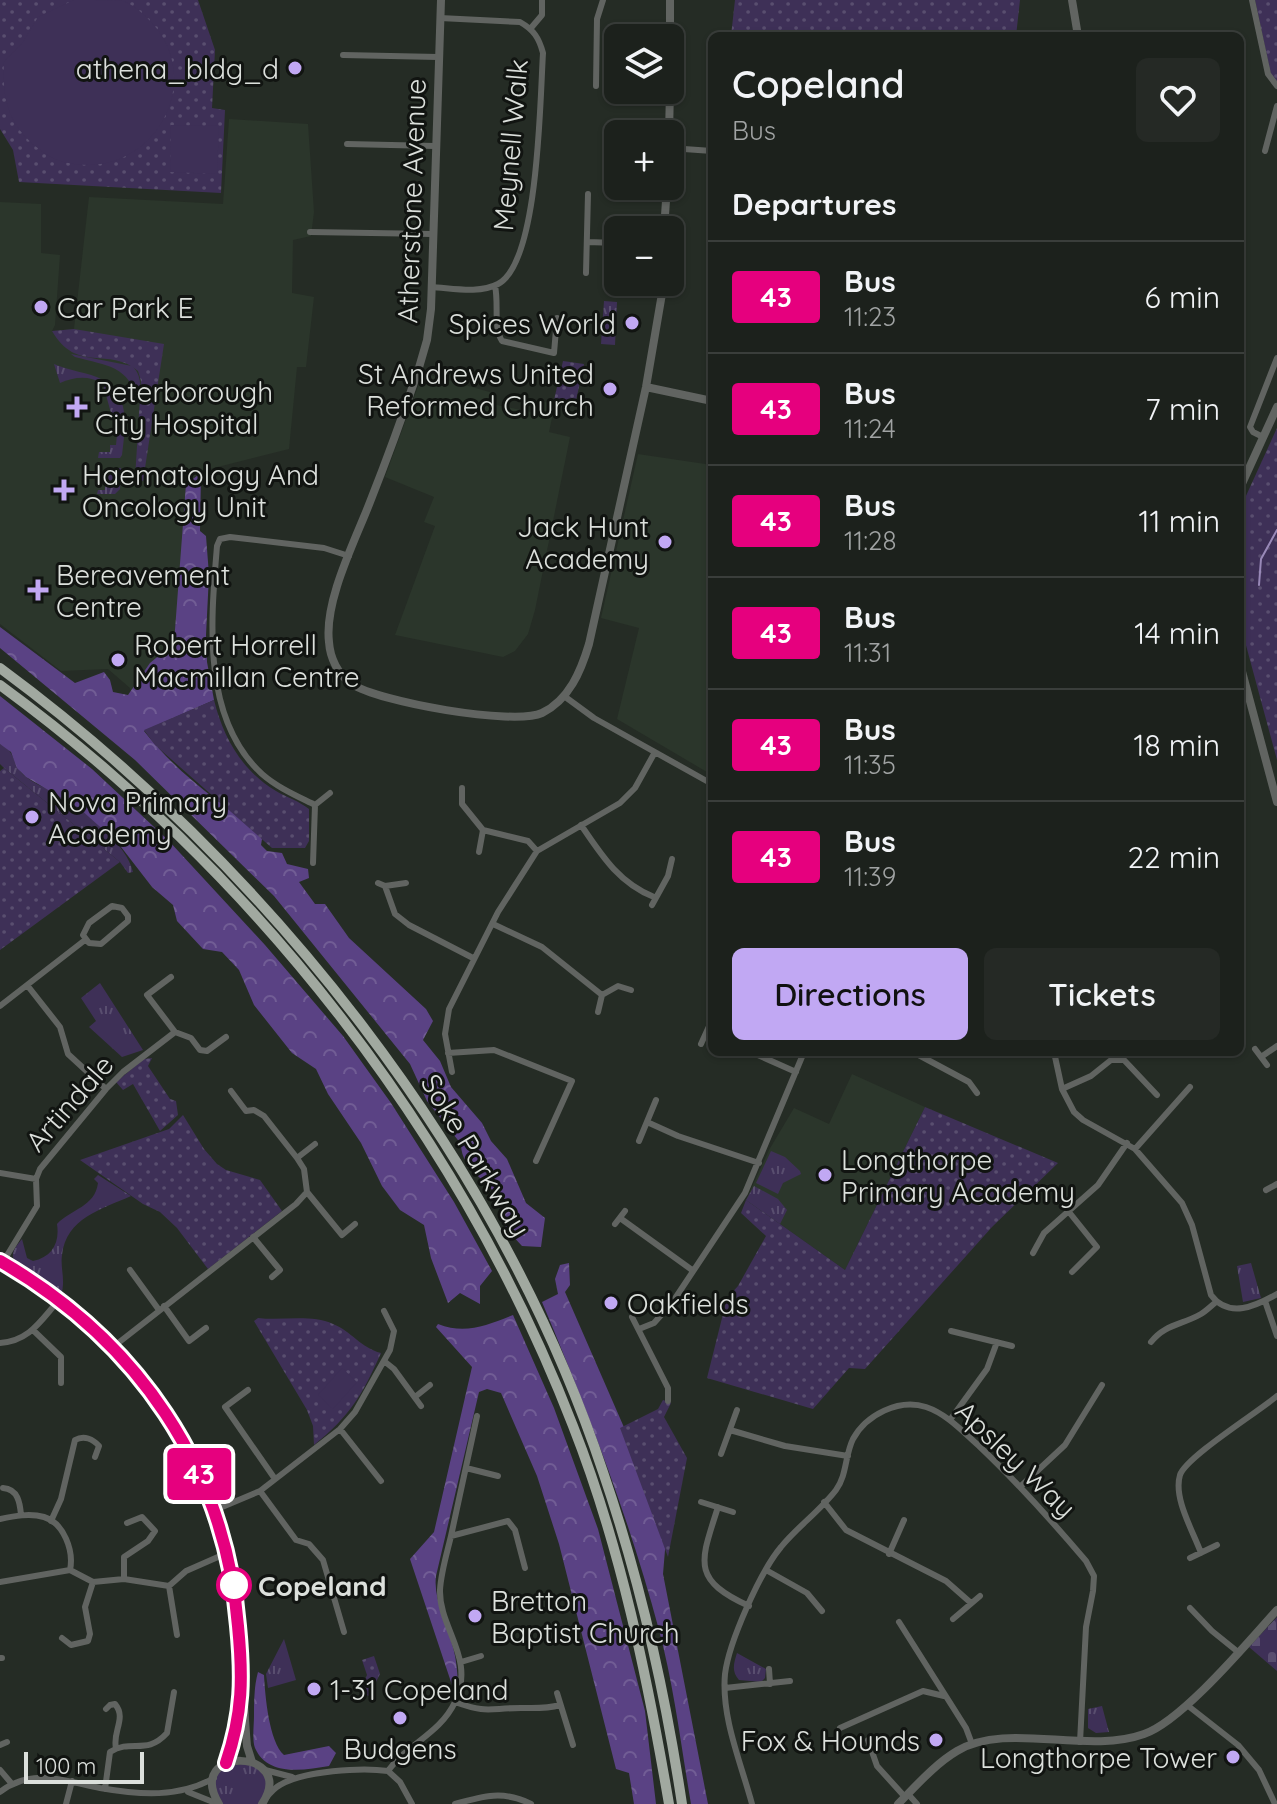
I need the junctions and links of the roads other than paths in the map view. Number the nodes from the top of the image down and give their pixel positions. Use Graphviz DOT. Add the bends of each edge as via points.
graph roads {
  1 [pos="441,0"];
  2 [pos="542,0"];
  3 [pos="603,0"];
  4 [pos="670,0"];
  5 [pos="1072,0"];
  6 [pos="1252,0"];
  7 [pos="440,18"];
  8 [pos="670,24"];
  9 [pos="531,28"];
  10 [pos="1077,32"];
  11 [pos="343,55"];
  12 [pos="438,57"];
  13 [pos="596,86"];
  14 [pos="1277,86"];
  15 [pos="1277,106"];
  16 [pos="347,144"];
  17 [pos="435,146"];
  18 [pos="684,149"];
  19 [pos="708,151"];
  20 [pos="1265,151"];
  21 [pos="588,194"];
  22 [pos="310,232"];
  23 [pos="432,234"];
  24 [pos="587,242"];
  25 [pos="604,243"];
  26 [pos="586,273"];
  27 [pos="495,286"];
  28 [pos="431,287"];
  29 [pos="662,296"];
  30 [pos="557,318"];
  31 [pos="1277,358"];
  32 [pos="646,387"];
  33 [pos="708,400"];
  34 [pos="1277,407"];
  35 [pos="1263,437"];
  36 [pos="1244,479"];
  37 [pos="349,556"];
  38 [pos="0,668"];
  39 [pos="1244,679"];
  40 [pos="0,685"];
  41 [pos="564,696"];
  42 [pos="655,752"];
  43 [pos="708,782"];
  44 [pos="462,788"];
  45 [pos="330,793"];
  46 [pos="1277,802"];
  47 [pos="315,805"];
  48 [pos="581,825"];
  49 [pos="483,830"];
  50 [pos="537,851"];
  51 [pos="303,852"];
  52 [pos="479,852"];
  53 [pos="314,853"];
  54 [pos="672,859"];
  55 [pos="313,863"];
  56 [pos="406,883"];
  57 [pos="493,924"];
  58 [pos="85,940"];
  59 [pos="473,958"];
  60 [pos="171,977"];
  61 [pos="27,985"];
  62 [pos="631,990"];
  63 [pos="602,995"];
  64 [pos="0,1006"];
  65 [pos="598,1012"];
  66 [pos="175,1032"];
  67 [pos="708,1035"];
  68 [pos="226,1037"];
  69 [pos="701,1044"];
  70 [pos="1277,1046"];
  71 [pos="1255,1049"];
  72 [pos="448,1053"];
  73 [pos="760,1056"];
  74 [pos="802,1056"];
  75 [pos="920,1056"];
  76 [pos="1055,1056"];
  77 [pos="1261,1057"];
  78 [pos="1267,1065"];
  79 [pos="452,1072"];
  80 [pos="796,1072"];
  81 [pos="1190,1087"];
  82 [pos="106,1089"];
  83 [pos="1062,1089"];
  84 [pos="231,1091"];
  85 [pos="977,1093"];
  86 [pos="1157,1095"];
  87 [pos="656,1100"];
  88 [pos="647,1122"];
  89 [pos="639,1141"];
  90 [pos="1127,1143"];
  91 [pos="315,1144"];
  92 [pos="1135,1149"];
  93 [pos="297,1158"];
  94 [pos="536,1161"];
  95 [pos="759,1163"];
  96 [pos="0,1173"];
  97 [pos="36,1179"];
  98 [pos="1277,1184"];
  99 [pos="1266,1190"];
  100 [pos="307,1192"];
  101 [pos="1069,1212"];
  102 [pos="620,1217"];
  103 [pos="355,1224"];
  104 [pos="253,1237"];
  105 [pos="1033,1253"];
  106 [pos="1,1261"];
  107 [pos="130,1270"];
  108 [pos="692,1270"];
  109 [pos="1072,1272"];
  110 [pos="272,1277"];
  111 [pos="1277,1294"];
  112 [pos="59,1300"];
  113 [pos="1265,1301"];
  114 [pos="1216,1302"];
  115 [pos="162,1308"];
  116 [pos="384,1311"];
  117 [pos="632,1317"];
  118 [pos="206,1328"];
  119 [pos="639,1329"];
  120 [pos="34,1331"];
  121 [pos="951,1331"];
  122 [pos="1277,1336"];
  123 [pos="997,1342"];
  124 [pos="1151,1342"];
  125 [pos="0,1343"];
  126 [pos="1012,1346"];
  127 [pos="113,1347"];
  128 [pos="384,1361"];
  129 [pos="61,1383"];
  130 [pos="430,1385"];
  131 [pos="1102,1385"];
  132 [pos="248,1390"];
  133 [pos="1277,1396"];
  134 [pos="415,1397"];
  135 [pos="668,1401"];
  136 [pos="421,1406"];
  137 [pos="737,1410"];
  138 [pos="477,1416"];
  139 [pos="950,1420"];
  140 [pos="340,1429"];
  141 [pos="730,1430"];
  142 [pos="721,1454"];
  143 [pos="848,1456"];
  144 [pos="95,1457"];
  145 [pos="466,1468"];
  146 [pos="498,1476"];
  147 [pos="275,1479"];
  148 [pos="381,1481"];
  149 [pos="1021,1486"];
  150 [pos="3,1488"];
  151 [pos="260,1491"];
  152 [pos="701,1502"];
  153 [pos="824,1502"];
  154 [pos="718,1507"];
  155 [pos="215,1510"];
  156 [pos="733,1512"];
  157 [pos="21,1515"];
  158 [pos="0,1519"];
  159 [pos="904,1520"];
  160 [pos="51,1521"];
  161 [pos="127,1523"];
  162 [pos="451,1536"];
  163 [pos="1217,1545"];
  164 [pos="227,1553"];
  165 [pos="1201,1553"];
  166 [pos="889,1554"];
  167 [pos="1190,1558"];
  168 [pos="525,1568"];
  169 [pos="70,1570"];
  170 [pos="766,1570"];
  171 [pos="124,1579"];
  172 [pos="0,1582"];
  173 [pos="93,1582"];
  174 [pos="169,1586"];
  175 [pos="980,1596"];
  176 [pos="971,1603"];
  177 [pos="749,1606"];
  178 [pos="1190,1608"];
  179 [pos="1277,1610"];
  180 [pos="822,1611"];
  181 [pos="953,1619"];
  182 [pos="899,1622"];
  183 [pos="344,1632"];
  184 [pos="177,1635"];
  185 [pos="62,1638"];
  186 [pos="1238,1652"];
  187 [pos="481,1656"];
  188 [pos="461,1662"];
  189 [pos="769,1669"];
  190 [pos="790,1681"];
  191 [pos="770,1684"];
  192 [pos="725,1688"];
  193 [pos="174,1692"];
  194 [pos="557,1693"];
  195 [pos="242,1696"];
  196 [pos="944,1696"];
  197 [pos="455,1702"];
  198 [pos="560,1705"];
  199 [pos="1187,1705"];
  200 [pos="106,1709"];
  201 [pos="840,1728"];
  202 [pos="868,1740"];
  203 [pos="1080,1742"];
  204 [pos="972,1744"];
  205 [pos="573,1745"];
  206 [pos="116,1748"];
  207 [pos="252,1762"];
  208 [pos="226,1763"];
  209 [pos="261,1768"];
  210 [pos="0,1770"];
  211 [pos="388,1771"];
  212 [pos="214,1778"];
  213 [pos="295,1778"];
  214 [pos="72,1781"];
  215 [pos="12,1784"];
  216 [pos="105,1789"];
  217 [pos="185,1791"];
  218 [pos="0,1792"];
  219 [pos="150,1794"];
  220 [pos="502,1794"];
  221 [pos="904,1798"];
  222 [pos="264,1801"];
  223 [pos="66,1804"];
  224 [pos="150,1804"];
  225 [pos="218,1804"];
  226 [pos="412,1804"];
  227 [pos="455,1804"];
  228 [pos="501,1804"];
  229 [pos="531,1804"];
  230 [pos="669,1804"];
  231 [pos="682,1804"];
  232 [pos="752,1804"];
  233 [pos="917,1804"];
  234 [pos="1275,1804"];
  1 -- 7 [label="street, Atherstone Avenue"];
  2 -- 9 [label="street" via="542,15"];
  3 -- 13 [label="street" via="597,19"];
  4 -- 8 [label="street"];
  5 -- 10 [label="street"];
  6 -- 14 [label="street" via="1268,74"];
  7 -- 9 [label="street, Meynell Walk" via="520,22"];
  7 -- 12 [label="street, Atherstone Avenue"];
  9 -- 27 [label="street, Meynell Walk" via="543,53 531,211 512,273"];
  11 -- 12 [label="street"];
  12 -- 17 [label="street, Atherstone Avenue"];
  15 -- 20 [label="street"];
  16 -- 17 [label="street"];
  17 -- 23 [label="street, Atherstone Avenue"];
  18 -- 19 [label="street"];
  21 -- 24 [label="street"];
  22 -- 23 [label="street"];
  23 -- 28 [label="street, Atherstone Avenue"];
  24 -- 25 [label="street"];
  24 -- 26 [label="street"];
  27 -- 28 [label="street"];
  27 -- 30 [label="street" via="502,341 554,353"];
  28 -- 37 [label="street, Atherstone Avenue" via="420,366"];
  29 -- 32 [label="street"];
  31 -- 35 [label="street" via="1250,427"];
  32 -- 33 [label="street"];
  32 -- 41 [label="street" via="589,644"];
  34 -- 35 [label="street"];
  35 -- 36 [label="street"];
  37 -- 41 [label="street, Atherstone Avenue" via="331,613 329,643 336,667 352,684 391,698 505,718 537,715"];
  37 -- 47 [label="street" via="230,537 220,539 217,546 212,625 216,676 231,729 262,774"];
  38 -- 231 [label="highway, Soke Parkway" via="142,786 267,911 386,1056 454,1158 543,1324 602,1468 645,1610"];
  39 -- 46 [label="street"];
  40 -- 230 [label="highway, Soke Parkway" via="150,810 280,944 380,1069 465,1200 532,1330 588,1467 634,1624"];
  41 -- 42 [label="street"];
  42 -- 43 [label="street"];
  42 -- 48 [label="street" via="620,803"];
  44 -- 49 [label="street" via="462,804"];
  45 -- 47 [label="street"];
  47 -- 53 [label="street"];
  48 -- 50 [label="street"];
  48 -- 54 [label="street" via="608,865 653,901"];
  49 -- 50 [label="street" via="528,841"];
  49 -- 52 [label="street"];
  50 -- 57 [label="street"];
  51 -- 53 [label="street"];
  53 -- 55 [label="street"];
  56 -- 59 [label="street" via="382,885 395,914"];
  57 -- 59 [label="street"];
  57 -- 63 [label="street" via="542,947"];
  58 -- 58 [label="street" via="86,926 108,908 126,912 125,925 101,944"];
  58 -- 61 [label="street"];
  59 -- 72 [label="street" via="449,1009"];
  60 -- 66 [label="street" via="147,995"];
  61 -- 64 [label="street"];
  61 -- 82 [label="street" via="60,1027 68,1054"];
  62 -- 63 [label="street" via="618,986"];
  63 -- 65 [label="street"];
  66 -- 68 [label="street" via="207,1051"];
  66 -- 82 [label="street, Artindale"];
  67 -- 69 [label="street"];
  70 -- 77 [label="street"];
  71 -- 77 [label="street"];
  72 -- 79 [label="street"];
  72 -- 94 [label="street" via="494,1050 572,1081"];
  73 -- 80 [label="street"];
  74 -- 80 [label="street"];
  75 -- 85 [label="street" via="969,1082"];
  76 -- 83 [label="street"];
  77 -- 78 [label="street"];
  80 -- 95 [label="street"];
  81 -- 92 [label="street"];
  82 -- 97 [label="street, Artindale"];
  83 -- 86 [label="street" via="1111,1060 1124,1060"];
  83 -- 90 [label="street" via="1083,1120"];
  84 -- 93 [label="street" via="246,1111 264,1116"];
  87 -- 88 [label="street"];
  88 -- 89 [label="street"];
  88 -- 95 [label="street"];
  90 -- 92 [label="street"];
  90 -- 101 [label="street" via="1098,1185"];
  91 -- 93 [label="street"];
  92 -- 114 [label="street" via="1182,1203"];
  93 -- 100 [label="street"];
  95 -- 108 [label="street" via="741,1200"];
  96 -- 97 [label="street"];
  97 -- 106 [label="street, Artindale" via="37,1206"];
  98 -- 99 [label="street"];
  100 -- 103 [label="street" via="342,1235"];
  100 -- 104 [label="street"];
  101 -- 105 [label="street" via="1044,1233"];
  101 -- 109 [label="street" via="1097,1247"];
  102 -- 108 [label="street"];
  104 -- 110 [label="street" via="280,1270"];
  104 -- 115 [label="street"];
  106 -- 112 [label="street"];
  107 -- 115 [label="street"];
  108 -- 119 [label="street" via="664,1312"];
  111 -- 113 [label="street"];
  112 -- 120 [label="street"];
  112 -- 127 [label="street"];
  113 -- 114 [label="street" via="1237,1309"];
  113 -- 122 [label="street"];
  114 -- 124 [label="street" via="1200,1315 1159,1332"];
  115 -- 118 [label="street" via="189,1341"];
  115 -- 127 [label="street"];
  116 -- 128 [label="street" via="394,1331"];
  117 -- 119 [label="street"];
  119 -- 135 [label="street" via="668,1388"];
  120 -- 125 [label="street"];
  120 -- 129 [label="street" via="61,1357"];
  121 -- 123 [label="street"];
  123 -- 126 [label="street"];
  123 -- 139 [label="street" via="987,1369"];
  127 -- 155 [label="street" via="166,1412"];
  128 -- 134 [label="street"];
  128 -- 140 [label="street"];
  130 -- 134 [label="street"];
  131 -- 149 [label="street" via="1065,1445"];
  132 -- 147 [label="street" via="225,1407"];
  133 -- 165 [label="street" via="1194,1457 1180,1474 1180,1497"];
  134 -- 136 [label="street"];
  137 -- 141 [label="street"];
  138 -- 145 [label="street"];
  139 -- 143 [label="street, Apsley Way" via="925,1406 890,1408 868,1421 853,1439"];
  139 -- 149 [label="street, Apsley Way"];
  140 -- 147 [label="street"];
  140 -- 148 [label="street"];
  141 -- 142 [label="street"];
  141 -- 143 [label="street"];
  143 -- 153 [label="street, Apsley Way" via="836,1490"];
  144 -- 160 [label="street" via="95,1441 75,1440"];
  145 -- 146 [label="street"];
  145 -- 162 [label="street"];
  147 -- 151 [label="street"];
  149 -- 203 [label="street, Apsley Way" via="1094,1576"];
  150 -- 157 [label="street" via="17,1496"];
  151 -- 155 [label="street"];
  151 -- 183 [label="street" via="296,1540 309,1544 323,1560"];
  152 -- 154 [label="street"];
  153 -- 166 [label="street" via="846,1530"];
  153 -- 170 [label="street, Apsley Way" via="780,1547"];
  154 -- 156 [label="street"];
  154 -- 177 [label="street" via="703,1566 713,1586"];
  155 -- 164 [label="street"];
  157 -- 158 [label="street"];
  157 -- 160 [label="street"];
  159 -- 166 [label="street"];
  160 -- 169 [label="street" via="72,1553"];
  161 -- 171 [label="street" via="142,1517 155,1531 124,1557"];
  162 -- 168 [label="street" via="508,1521"];
  162 -- 188 [label="street" via="441,1597"];
  163 -- 165 [label="street"];
  164 -- 174 [label="street" via="186,1571"];
  164 -- 195 [label="street" via="237,1609"];
  165 -- 167 [label="street"];
  166 -- 176 [label="street" via="946,1581"];
  169 -- 172 [label="street"];
  169 -- 173 [label="street"];
  170 -- 177 [label="street, Apsley Way"];
  170 -- 180 [label="street" via="807,1593"];
  171 -- 173 [label="street"];
  171 -- 174 [label="street"];
  173 -- 185 [label="street" via="85,1607 88,1641 71,1645"];
  174 -- 184 [label="street"];
  175 -- 176 [label="street"];
  176 -- 181 [label="street"];
  177 -- 192 [label="street, Apsley Way" via="728,1658"];
  178 -- 186 [label="street"];
  179 -- 186 [label="street"];
  182 -- 196 [label="street"];
  186 -- 199 [label="street"];
  187 -- 188 [label="street"];
  188 -- 197 [label="street"];
  189 -- 191 [label="street"];
  190 -- 191 [label="street"];
  191 -- 192 [label="street"];
  192 -- 232 [label="street, Apsley Way"];
  193 -- 206 [label="street" via="167,1733 160,1741"];
  194 -- 198 [label="street"];
  195 -- 207 [label="street"];
  195 -- 208 [label="street"];
  196 -- 201 [label="street" via="923,1691"];
  196 -- 204 [label="street"];
  197 -- 198 [label="street" via="489,1712"];
  197 -- 211 [label="street" via="430,1735 399,1754"];
  198 -- 205 [label="street"];
  199 -- 203 [label="street" via="1145,1734"];
  199 -- 234 [label="street" via="1238,1745 1259,1770"];
  200 -- 206 [label="street" via="115,1704 119,1709"];
  202 -- 221 [label="street" via="877,1766"];
  203 -- 204 [label="street" via="1006,1738"];
  204 -- 221 [label="street" via="940,1763"];
  206 -- 216 [label="street" via="110,1752"];
  207 -- 208 [label="street"];
  207 -- 209 [label="street"];
  208 -- 212 [label="street"];
  209 -- 213 [label="street"];
  209 -- 222 [label="street" via="268,1782"];
  210 -- 215 [label="street"];
  211 -- 213 [label="street"];
  211 -- 226 [label="street"];
  212 -- 217 [label="street"];
  212 -- 225 [label="street"];
  213 -- 222 [label="street"];
  214 -- 215 [label="street" via="46,1776"];
  214 -- 216 [label="street"];
  214 -- 223 [label="street"];
  215 -- 218 [label="street"];
  216 -- 219 [label="street"];
  217 -- 219 [label="street"];
  217 -- 225 [label="street"];
  219 -- 224 [label="street"];
  220 -- 227 [label="street"];
  220 -- 228 [label="street"];
  220 -- 229 [label="street"];
  221 -- 233 [label="street"];
}
